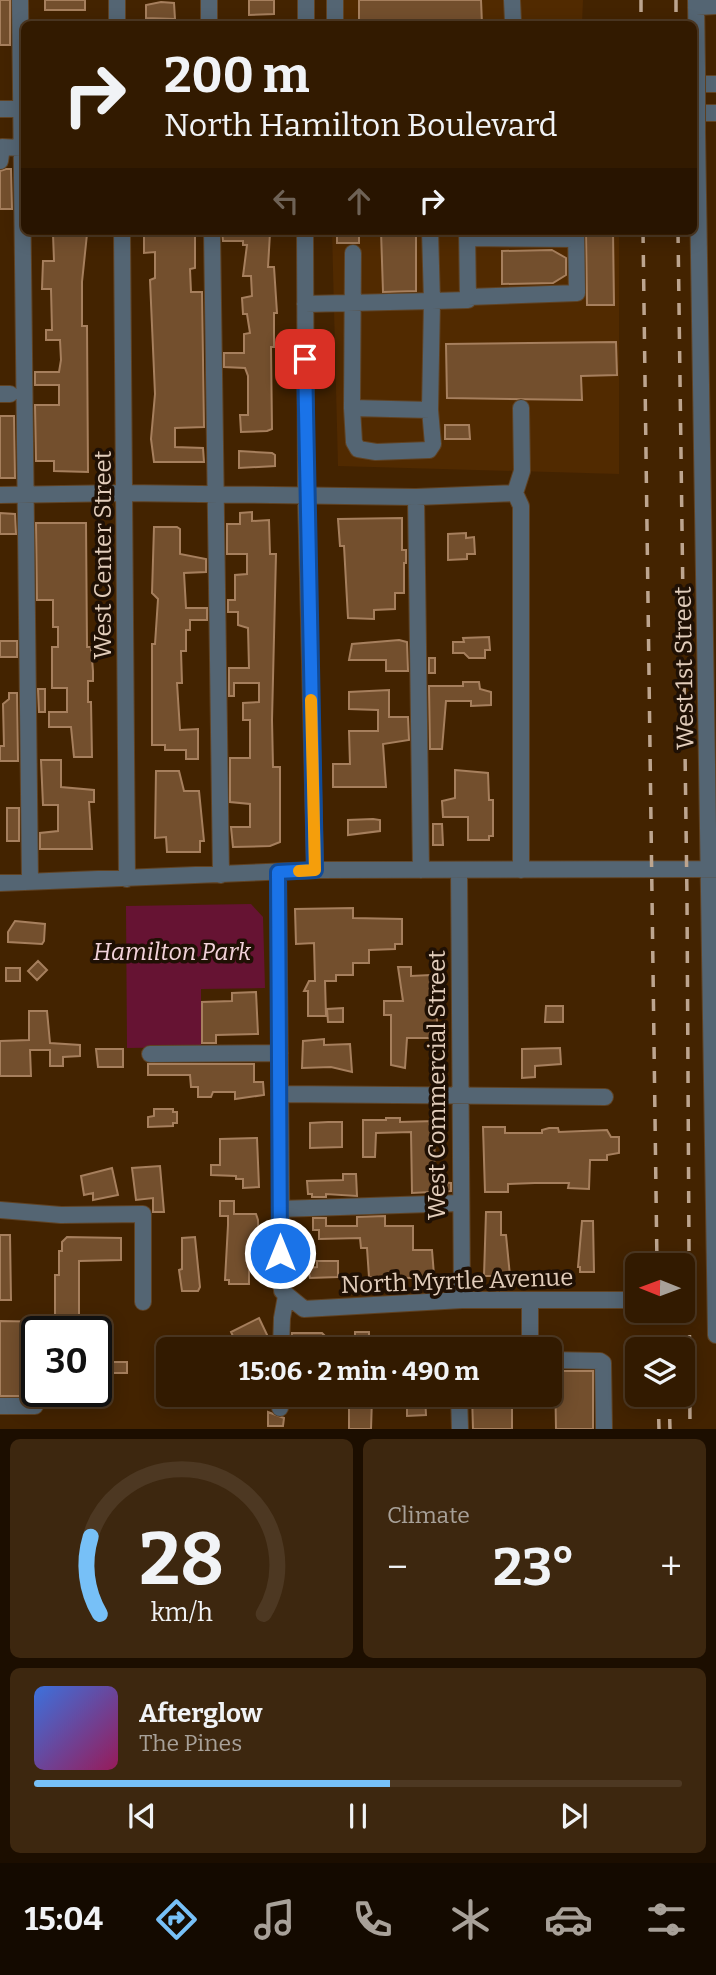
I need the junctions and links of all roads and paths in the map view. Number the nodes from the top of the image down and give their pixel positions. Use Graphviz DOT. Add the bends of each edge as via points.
graph roads {
  1 [pos="20,0"];
  2 [pos="117,0"];
  3 [pos="209,0"];
  4 [pos="306,0"];
  5 [pos="335,0"];
  6 [pos="512,0"];
  7 [pos="696,3"];
  8 [pos="716,6"];
  9 [pos="117,21"];
  10 [pos="209,21"];
  11 [pos="306,21"];
  12 [pos="335,21"];
  13 [pos="513,21"];
  14 [pos="696,21"];
  15 [pos="21,36"];
  16 [pos="697,77"];
  17 [pos="716,83"];
  18 [pos="0,109"];
  19 [pos="21,109"];
  20 [pos="697,113"];
  21 [pos="716,113"];
  22 [pos="697,131"];
  23 [pos="21,148"];
  24 [pos="698,159"];
  25 [pos="716,160"];
  26 [pos="0,161"];
  27 [pos="23,235"];
  28 [pos="122,235"];
  29 [pos="212,235"];
  30 [pos="305,235"];
  31 [pos="430,235"];
  32 [pos="467,235"];
  33 [pos="576,235"];
  34 [pos="353,253"];
  35 [pos="468,297"];
  36 [pos="432,302"];
  37 [pos="352,303"];
  38 [pos="305,304"];
  39 [pos="352,408"];
  40 [pos="521,408"];
  41 [pos="430,410"];
  42 [pos="710,485"];
  43 [pos="125,493"];
  44 [pos="27,494"];
  45 [pos="0,495"];
  46 [pos="216,495"];
  47 [pos="306,496"];
  48 [pos="517,496"];
  49 [pos="416,497"];
  50 [pos="712,698"];
  51 [pos="713,869"];
  52 [pos="315,870"];
  53 [pos="421,870"];
  54 [pos="459,870"];
  55 [pos="521,870"];
  56 [pos="278,872"];
  57 [pos="221,875"];
  58 [pos="127,879"];
  59 [pos="30,882"];
  60 [pos="0,883"];
  61 [pos="280,1053"];
  62 [pos="150,1054"];
  63 [pos="281,1094"];
  64 [pos="458,1094"];
  65 [pos="605,1097"];
  66 [pos="460,1203"];
  67 [pos="280,1209"];
  68 [pos="0,1210"];
  69 [pos="716,1260"];
  70 [pos="289,1299"];
  71 [pos="462,1300"];
  72 [pos="530,1300"];
  73 [pos="625,1300"];
  74 [pos="144,1302"];
  75 [pos="716,1335"];
  76 [pos="283,1337"];
  77 [pos="530,1337"];
  78 [pos="562,1360"];
  79 [pos="0,1406"];
  80 [pos="21,1406"];
  81 [pos="459,1407"];
  82 [pos="460,1429"];
  83 [pos="604,1429"];
  1 -- 15 [label="street"];
  2 -- 9 [label="street"];
  3 -- 10 [label="street"];
  4 -- 11 [label="street"];
  5 -- 12 [label="street"];
  6 -- 13 [label="street"];
  7 -- 8 [label="street"];
  7 -- 14 [label="street, West 1st Street"];
  16 -- 17 [label="street"];
  18 -- 19 [label="street"];
  20 -- 21 [label="street"];
  22 -- 24 [label="street, West 1st Street, bridge"];
  23 -- 26 [label="street" via="2,148"];
  24 -- 25 [label="street"];
  24 -- 42 [label="street, West 1st Street"];
  27 -- 44 [label="street"];
  28 -- 43 [label="street, West Center Street"];
  29 -- 46 [label="street"];
  30 -- 38 [label="street"];
  31 -- 36 [label="street"];
  32 -- 35 [label="street"];
  33 -- 35 [label="street" via="577,293"];
  34 -- 37 [label="street"];
  35 -- 36 [label="street"];
  36 -- 37 [label="street"];
  36 -- 41 [label="street"];
  37 -- 38 [label="street"];
  37 -- 39 [label="street"];
  38 -- 47 [label="street"];
  39 -- 41 [label="street"];
  39 -- 41 [label="street" via="354,442 358,449 376,452 429,450 433,444"];
  40 -- 48 [label="street" via="522,471"];
  42 -- 50 [label="street, West 1st Street"];
  43 -- 44 [label="street"];
  43 -- 46 [label="street"];
  43 -- 58 [label="street, West Center Street"];
  44 -- 45 [label="street"];
  44 -- 59 [label="street"];
  46 -- 47 [label="street"];
  46 -- 57 [label="street"];
  47 -- 49 [label="street"];
  47 -- 52 [label="street"];
  48 -- 49 [label="street"];
  48 -- 55 [label="street"];
  49 -- 53 [label="street"];
  50 -- 51 [label="street, West 1st Street"];
  51 -- 55 [label="street"];
  51 -- 69 [label="street, West 1st Street"];
  52 -- 53 [label="street"];
  52 -- 56 [label="street"];
  53 -- 54 [label="street"];
  54 -- 55 [label="street"];
  54 -- 64 [label="street, West Commercial Street"];
  56 -- 57 [label="street"];
  56 -- 61 [label="street"];
  57 -- 58 [label="street"];
  58 -- 59 [label="street"];
  59 -- 60 [label="street"];
  61 -- 62 [label="street"];
  61 -- 63 [label="street"];
  63 -- 64 [label="street"];
  63 -- 67 [label="street"];
  64 -- 65 [label="street"];
  64 -- 66 [label="street, West Commercial Street"];
  66 -- 67 [label="street"];
  66 -- 71 [label="street, West Commercial Street"];
  67 -- 70 [label="street" via="280,1275 282,1291"];
  68 -- 74 [label="street" via="144,1214"];
  69 -- 75 [label="street, West 1st Street"];
  70 -- 71 [label="street, North Myrtle Avenue" via="304,1309"];
  70 -- 76 [label="street"];
  71 -- 72 [label="street, North Myrtle Avenue"];
  72 -- 73 [label="street, North Myrtle Avenue"];
  72 -- 77 [label="street"];
  78 -- 83 [label="street" via="603,1363"];
  79 -- 80 [label="street"];
  81 -- 82 [label="street"];
}
